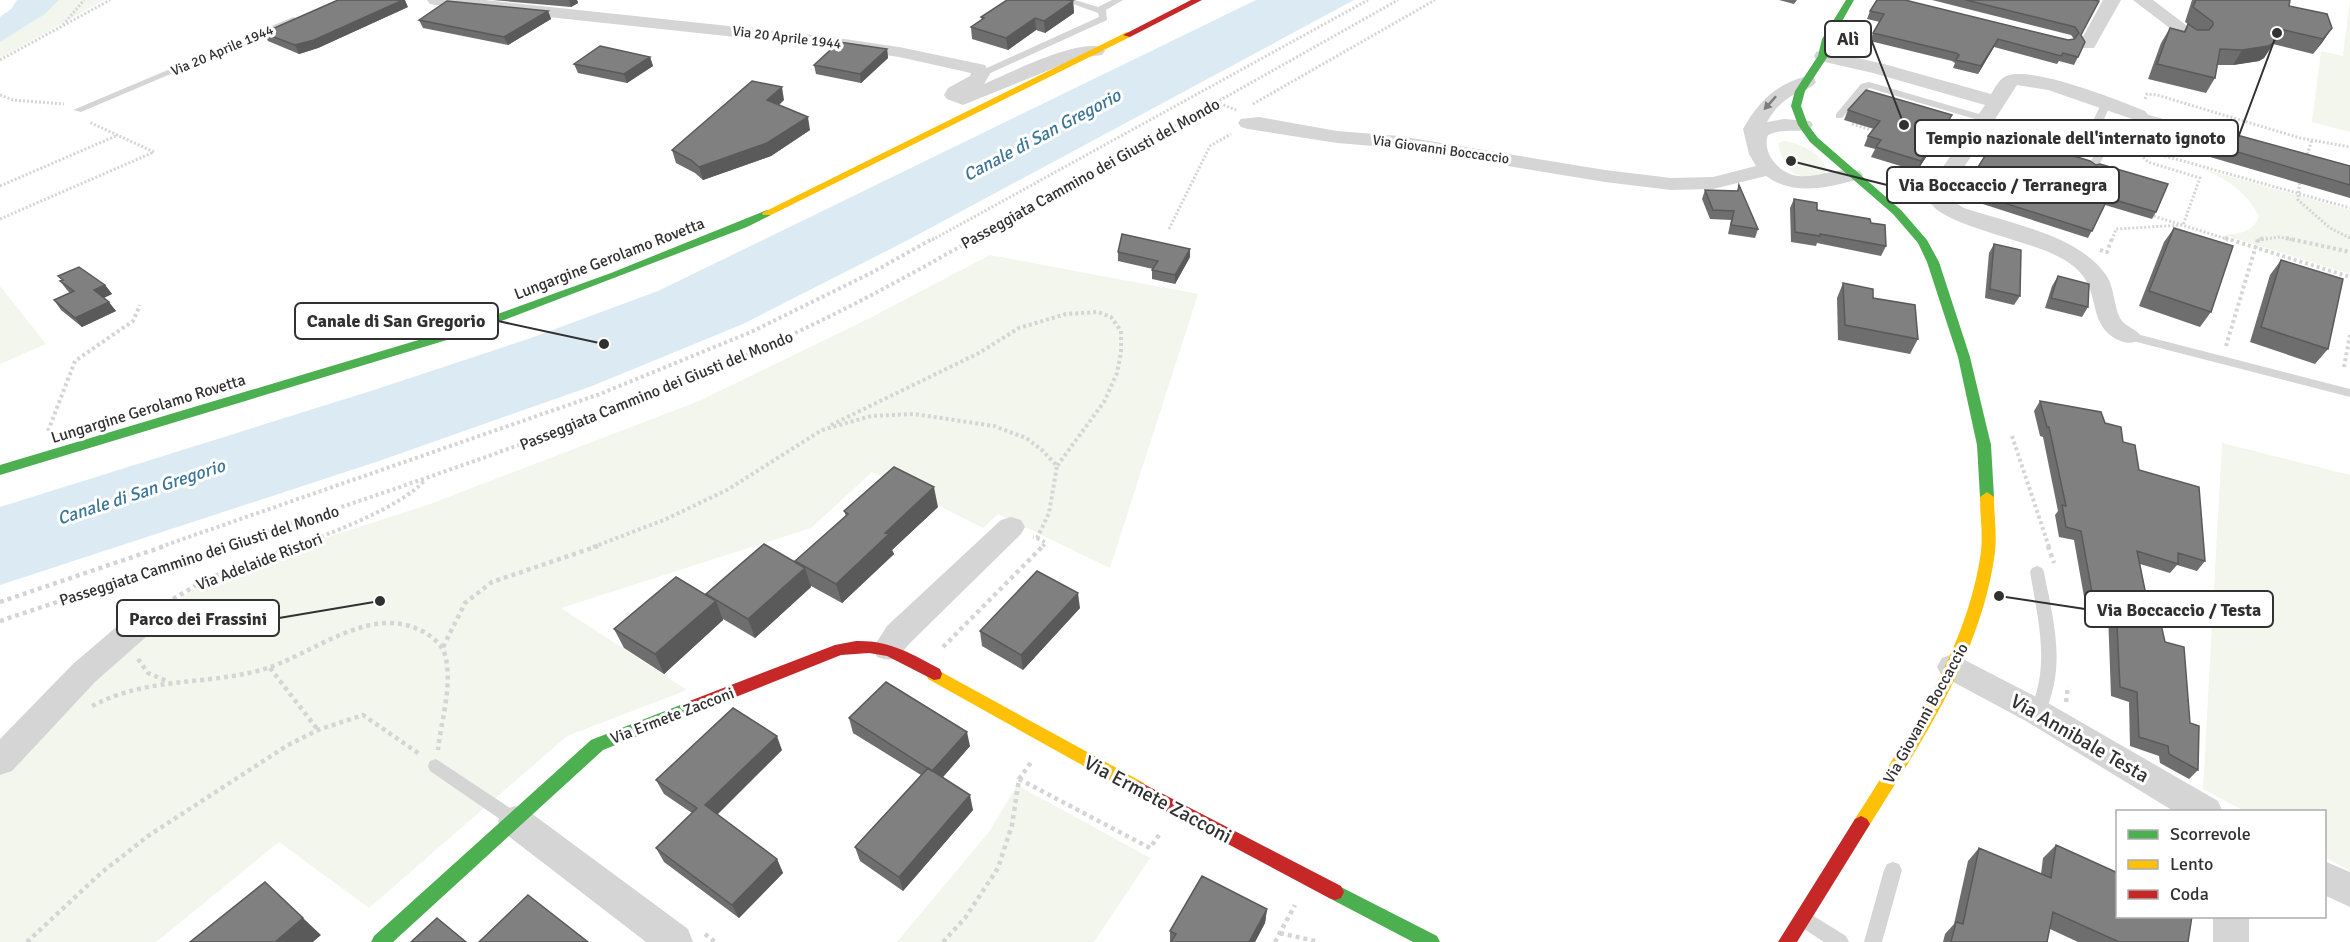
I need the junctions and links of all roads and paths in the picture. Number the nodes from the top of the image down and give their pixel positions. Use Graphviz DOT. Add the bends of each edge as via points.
graph roads {
  1 [pos="84,0"];
  2 [pos="110,0"];
  3 [pos="436,0"];
  4 [pos="1066,0"];
  5 [pos="1119,0"];
  6 [pos="1198,0"];
  7 [pos="1368,0"];
  8 [pos="1398,0"];
  9 [pos="1435,0"];
  10 [pos="1850,0"];
  11 [pos="2112,0"];
  12 [pos="2143,0"];
  13 [pos="1098,10"];
  14 [pos="302,16"];
  15 [pos="61,28"];
  16 [pos="2194,38"];
  17 [pos="2088,44"];
  18 [pos="1097,50"];
  19 [pos="1823,56"];
  20 [pos="0,60"];
  21 [pos="981,75"];
  22 [pos="1807,82"];
  23 [pos="0,95"];
  24 [pos="2107,102"];
  25 [pos="91,105"];
  26 [pos="78,111"];
  27 [pos="1991,111"];
  28 [pos="1249,115"];
  29 [pos="2138,115"];
  30 [pos="1839,116"];
  31 [pos="1803,125"];
  32 [pos="118,135"];
  33 [pos="2217,137"];
  34 [pos="2089,139"];
  35 [pos="1756,140"];
  36 [pos="2312,140"];
  37 [pos="2126,145"];
  38 [pos="2138,148"];
  39 [pos="2305,162"];
  40 [pos="2092,167"];
  41 [pos="1768,169"];
  42 [pos="1853,175"];
  43 [pos="2300,177"];
  44 [pos="0,186"];
  45 [pos="2298,195"];
  46 [pos="2350,208"];
  47 [pos="2142,213"];
  48 [pos="0,219"];
  49 [pos="2183,225"];
  50 [pos="1169,229"];
  51 [pos="2350,238"];
  52 [pos="2254,248"];
  53 [pos="2107,252"];
  54 [pos="2350,252"];
  55 [pos="2350,277"];
  56 [pos="140,305"];
  57 [pos="2350,335"];
  58 [pos="2129,336"];
  59 [pos="2227,340"];
  60 [pos="2344,367"];
  61 [pos="2350,393"];
  62 [pos="822,430"];
  63 [pos="2010,432"];
  64 [pos="56,434"];
  65 [pos="1057,465"];
  66 [pos="0,470"];
  67 [pos="426,479"];
  68 [pos="1024,532"];
  69 [pos="2050,551"];
  70 [pos="2037,572"];
  71 [pos="0,602"];
  72 [pos="146,619"];
  73 [pos="0,621"];
  74 [pos="443,647"];
  75 [pos="888,648"];
  76 [pos="923,667"];
  77 [pos="1953,667"];
  78 [pos="270,668"];
  79 [pos="170,682"];
  80 [pos="88,709"];
  81 [pos="2037,712"];
  82 [pos="318,730"];
  83 [pos="0,761"];
  84 [pos="436,766"];
  85 [pos="1176,809"];
  86 [pos="2203,810"];
  87 [pos="515,821"];
  88 [pos="1893,870"];
  89 [pos="2326,878"];
  90 [pos="2350,890"];
  91 [pos="1289,916"];
  92 [pos="1802,918"];
  93 [pos="2231,918"];
  94 [pos="1280,933"];
  95 [pos="687,936"];
  96 [pos="27,942"];
  97 [pos="380,942"];
  98 [pos="715,942"];
  99 [pos="943,942"];
  100 [pos="1275,942"];
  101 [pos="1319,942"];
  102 [pos="1431,942"];
  103 [pos="1787,942"];
  104 [pos="1840,942"];
  105 [pos="1873,942"];
  106 [pos="2231,942"];
  1 -- 15 [label="path"];
  2 -- 15 [label="path"];
  3 -- 21 [label="street, Via 20 Aprile 1944" via="831,42 978,69"];
  4 -- 13 [label="lane"];
  5 -- 13 [label="lane"];
  6 -- 18 [label="street, Lungargine Gerolamo Rovetta"];
  7 -- 71 [label="path" via="894,261 751,332 578,402"];
  8 -- 67 [label="path, Passeggiata Cammino dei Giusti del Mondo" via="881,291 783,339 566,429"];
  9 -- 28 [label="path"];
  10 -- 19 [label="street" via="1827,39"];
  11 -- 17 [label="street"];
  12 -- 16 [label="street"];
  13 -- 21 [label="lane" via="1104,18"];
  14 -- 25 [label="lane, Via 20 Aprile 1944"];
  15 -- 20 [label="path"];
  18 -- 21 [label="street" via="1066,57 971,98 954,95"];
  18 -- 66 [label="street, Lungargine Gerolamo Rovetta" via="742,225 615,275 466,330"];
  19 -- 22 [label="street"];
  19 -- 27 [label="street" via="1877,68"];
  22 -- 31 [label="street" via="1796,106"];
  22 -- 35 [label="street, one-way" via="1779,93 1753,129"];
  23 -- 25 [label="path" via="13,100"];
  24 -- 27 [label="street" via="2015,78"];
  24 -- 29 [label="street"];
  24 -- 34 [label="lane"];
  25 -- 26 [label="lane, Via 20 Aprile 1944"];
  26 -- 32 [label="path" via="80,118"];
  27 -- 30 [label="lane" via="1869,85"];
  27 -- 34 [label="lane" via="2085,148"];
  27 -- 58 [label="street" via="1940,189 1941,203 1956,213 2048,243 2079,258 2097,278 2110,321"];
  28 -- 41 [label="street, Via Giovanni Boccaccio" via="1259,123 1337,137 1399,142 1671,184 1713,183"];
  28 -- 50 [label="path" via="1210,147"];
  29 -- 33 [label="lane"];
  31 -- 35 [label="street" via="1762,129"];
  31 -- 42 [label="street, Via Giovanni Boccaccio"];
  32 -- 44 [label="path"];
  32 -- 48 [label="path" via="154,152"];
  34 -- 40 [label="lane" via="2105,144"];
  35 -- 41 [label="street" via="1757,152"];
  36 -- 39 [label="path"];
  37 -- 38 [label="path"];
  38 -- 45 [label="path"];
  38 -- 49 [label="path" via="2148,162 2200,178"];
  41 -- 42 [label="street" via="1804,184"];
  42 -- 77 [label="street, Via Giovanni Boccaccio" via="1897,212 1927,249 1941,281 1977,412 1988,479 1988,552 1974,616"];
  43 -- 45 [label="path"];
  45 -- 46 [label="path"];
  45 -- 51 [label="path" via="2306,209"];
  47 -- 49 [label="path"];
  49 -- 52 [label="path"];
  49 -- 53 [label="path" via="2116,229"];
  52 -- 54 [label="path" via="2258,239 2280,237"];
  52 -- 55 [label="path"];
  52 -- 59 [label="path"];
  56 -- 64 [label="path" via="133,321 75,361 46,437"];
  57 -- 60 [label="path"];
  58 -- 61 [label="lane"];
  62 -- 65 [label="path" via="871,416 914,414 964,420 1026,438"];
  62 -- 65 [label="path" via="981,352 1010,332 1062,313 1096,312 1111,317 1119,326 1122,350 1115,381 1093,419"];
  62 -- 74 [label="path" via="727,490 664,520 492,582 465,603"];
  63 -- 69 [label="path"];
  65 -- 68 [label="path" via="1048,516"];
  67 -- 72 [label="path, Via Adelaide Ristori" via="414,492 334,532 209,578"];
  67 -- 73 [label="path, Passeggiata Cammino dei Giusti del Mondo"];
  68 -- 75 [label="street" via="898,635"];
  68 -- 76 [label="path" via="1046,543"];
  70 -- 81 [label="lane" via="2050,669"];
  72 -- 79 [label="path" via="138,659 148,673"];
  72 -- 83 [label="street" via="84,673"];
  74 -- 78 [label="path" via="408,622 386,622 362,627"];
  74 -- 84 [label="path" via="447,664"];
  75 -- 76 [label="street, Via Ermete Zacconi"];
  75 -- 87 [label="street, Via Ermete Zacconi" via="865,645 840,649 597,745"];
  76 -- 85 [label="street, Via Ermete Zacconi"];
  77 -- 81 [label="street, Via Annibale Testa"];
  77 -- 92 [label="street, Via Giovanni Boccaccio"];
  78 -- 79 [label="path" via="230,677"];
  78 -- 82 [label="path"];
  79 -- 80 [label="path" via="124,691"];
  81 -- 86 [label="street, Via Annibale Testa"];
  82 -- 84 [label="path" via="363,715"];
  82 -- 96 [label="path" via="288,745 148,836 101,873"];
  84 -- 87 [label="lane"];
  85 -- 99 [label="path" via="1150,848 1019,779 1012,825 998,868 965,918"];
  85 -- 102 [label="street, Via Ermete Zacconi"];
  87 -- 95 [label="street"];
  87 -- 97 [label="street, Via Ermete Zacconi"];
  88 -- 105 [label="lane"];
  89 -- 90 [label="street"];
  91 -- 94 [label="path"];
  92 -- 103 [label="street, Via Giovanni Boccaccio"];
  92 -- 104 [label="lane"];
  93 -- 106 [label="street"];
  94 -- 100 [label="path"];
  94 -- 101 [label="path"];
  95 -- 98 [label="path"];
}
